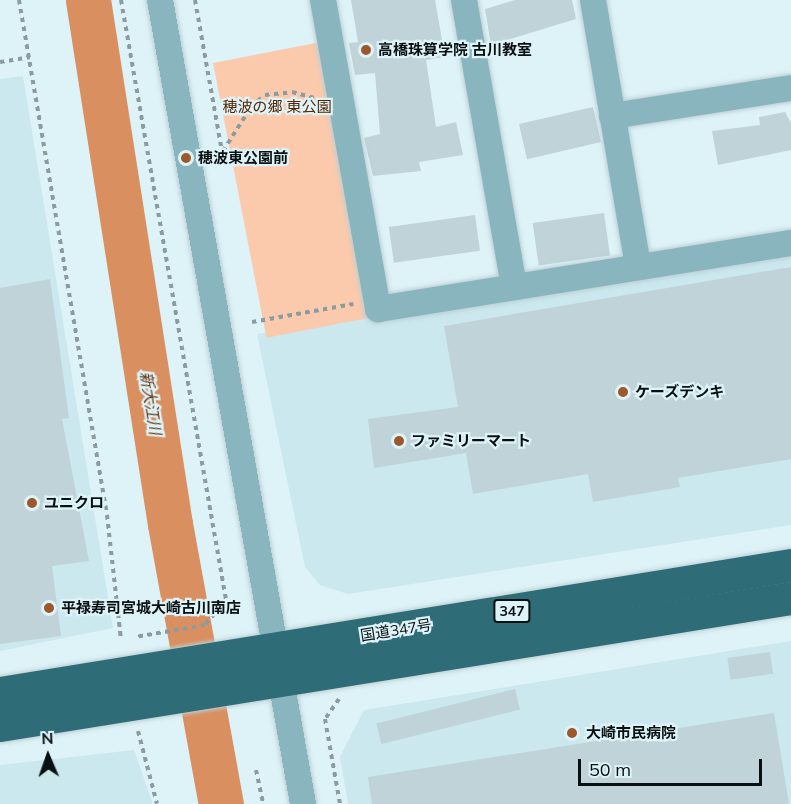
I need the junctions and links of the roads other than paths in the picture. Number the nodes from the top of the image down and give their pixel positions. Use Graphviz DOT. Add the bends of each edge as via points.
graph roads {
  1 [pos="160,0"];
  2 [pos="323,0"];
  3 [pos="464,0"];
  4 [pos="593,0"];
  5 [pos="791,88"];
  6 [pos="612,116"];
  7 [pos="791,243"];
  8 [pos="638,267"];
  9 [pos="514,287"];
  10 [pos="791,565"];
  11 [pos="791,598"];
  12 [pos="275,650"];
  13 [pos="236,673"];
  14 [pos="281,682"];
  15 [pos="0,693"];
  16 [pos="142,702"];
  17 [pos="0,725"];
  18 [pos="303,804"];
  1 -- 12 [label="street"];
  2 -- 9 [label="street" via="378,309"];
  3 -- 9 [label="street"];
  4 -- 6 [label="street"];
  5 -- 6 [label="street"];
  6 -- 8 [label="street"];
  7 -- 8 [label="street"];
  8 -- 9 [label="street"];
  10 -- 12 [label="highway, 国道347号 / 347"];
  11 -- 14 [label="highway, 国道347号 / 347"];
  12 -- 13 [label="highway, 国道347号 / 347"];
  12 -- 14 [label="street"];
  13 -- 14 [label="highway, 国道347号 / 347"];
  13 -- 16 [label="highway, 国道347号 / 347"];
  14 -- 18 [label="street"];
  15 -- 16 [label="highway, 国道347号 / 347"];
  16 -- 17 [label="highway, 国道347号 / 347"];
}
